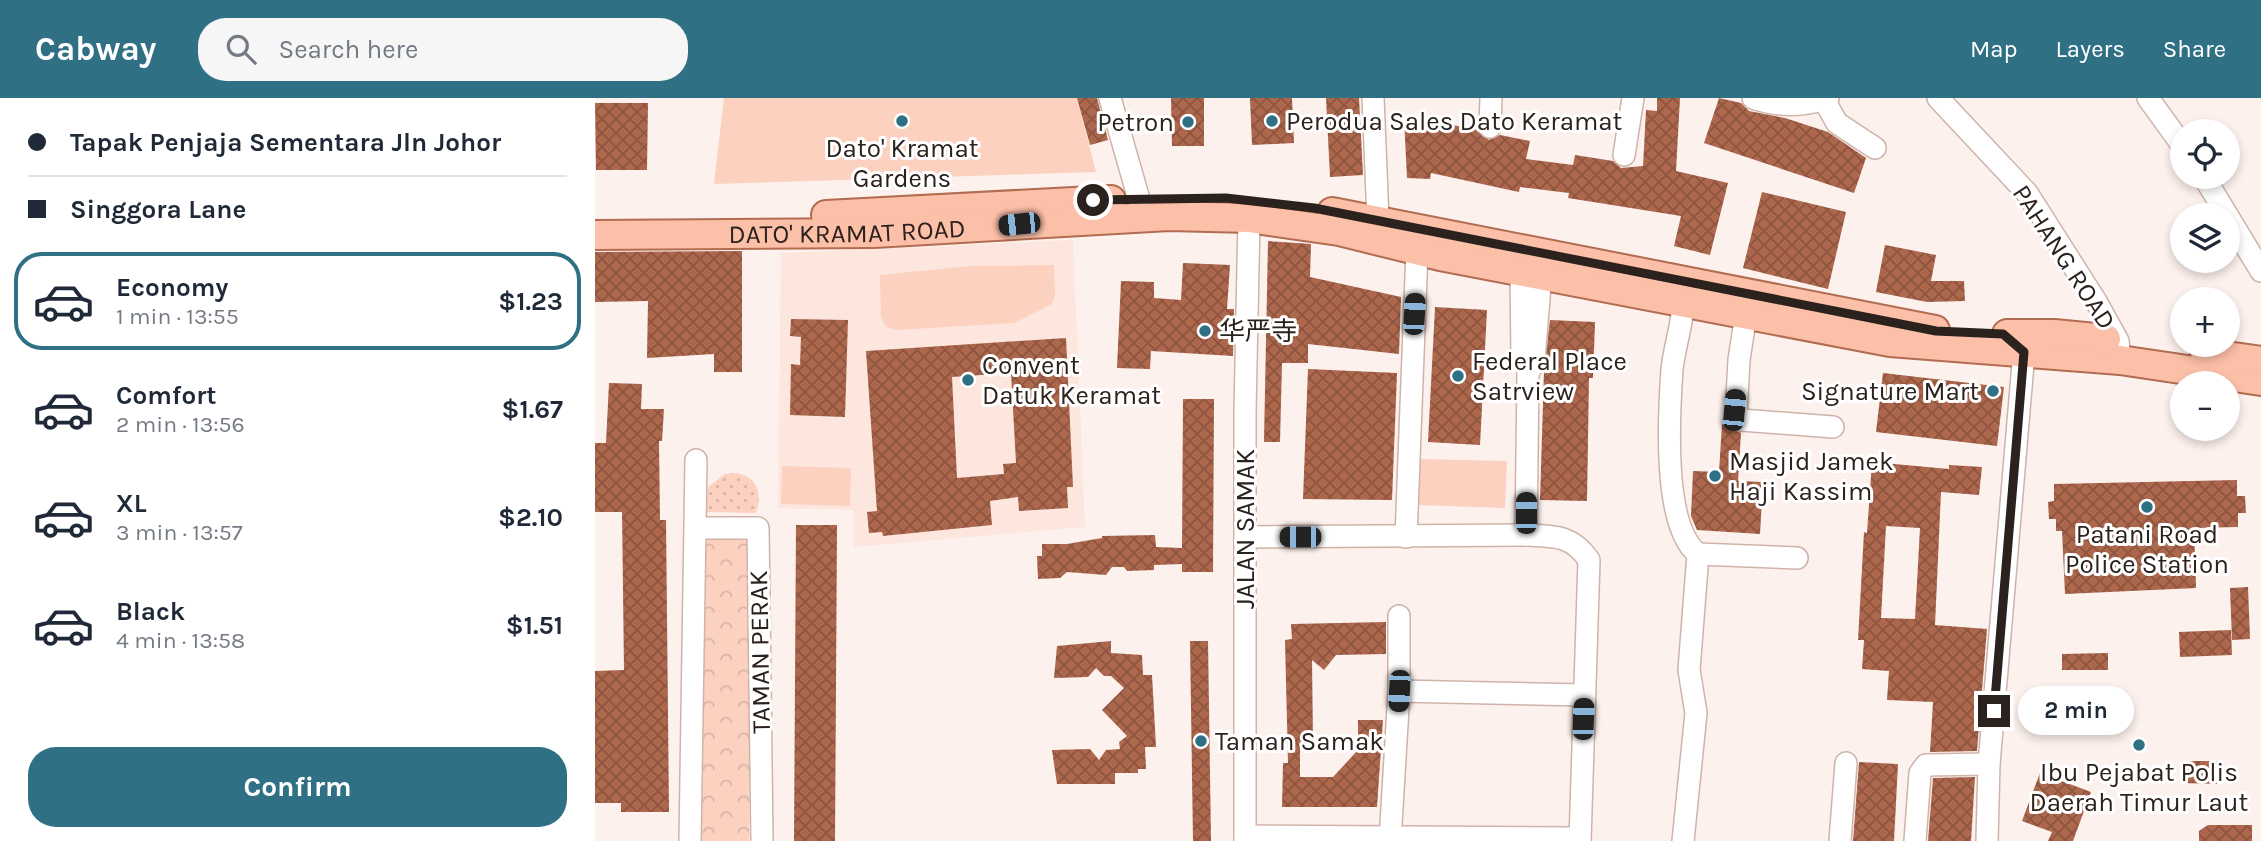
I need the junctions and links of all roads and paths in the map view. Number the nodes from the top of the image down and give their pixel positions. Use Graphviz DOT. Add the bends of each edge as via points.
graph roads {
  1 [pos="1109,98"];
  2 [pos="1373,98"];
  3 [pos="1491,98"];
  4 [pos="1633,98"];
  5 [pos="1753,98"];
  6 [pos="1938,98"];
  7 [pos="2148,98"];
  8 [pos="1826,99"];
  9 [pos="1490,127"];
  10 [pos="2170,128"];
  11 [pos="1875,149"];
  12 [pos="1624,155"];
  13 [pos="2211,189"];
  14 [pos="1141,208"];
  15 [pos="595,218"];
  16 [pos="1249,218"];
  17 [pos="1378,220"];
  18 [pos="595,235"];
  19 [pos="1417,251"];
  20 [pos="1535,265"];
  21 [pos="2261,271"];
  22 [pos="1666,277"];
  23 [pos="1684,302"];
  24 [pos="1746,314"];
  25 [pos="2013,343"];
  26 [pos="2119,350"];
  27 [pos="2261,361"];
  28 [pos="2261,381"];
  29 [pos="1832,427"];
  30 [pos="696,460"];
  31 [pos="695,528"];
  32 [pos="1526,535"];
  33 [pos="1245,537"];
  34 [pos="1406,537"];
  35 [pos="1697,554"];
  36 [pos="1797,558"];
  37 [pos="1399,616"];
  38 [pos="1399,691"];
  39 [pos="1584,695"];
  40 [pos="1846,763"];
  41 [pos="1989,764"];
  42 [pos="1245,838"];
  43 [pos="1390,839"];
  44 [pos="1580,839"];
  45 [pos="690,841"];
  46 [pos="762,841"];
  47 [pos="1683,841"];
  48 [pos="1840,841"];
  49 [pos="1915,841"];
  50 [pos="1987,841"];
  1 -- 14 [label="street"];
  2 -- 17 [label="street"];
  3 -- 9 [label="street"];
  4 -- 12 [label="street"];
  5 -- 8 [label="street" via="1777,106"];
  6 -- 26 [label="street, PAHANG ROAD" via="2027,193"];
  7 -- 10 [label="street"];
  8 -- 11 [label="street" via="1837,123"];
  13 -- 21 [label="street"];
  14 -- 15 [label="main road, DATO' KRAMAT ROAD" via="1046,201 818,216"];
  14 -- 16 [label="main road, DATO' KRAMAT ROAD"];
  14 -- 17 [label="main road, DATO' KRAMAT ROAD" via="1226,198"];
  14 -- 18 [label="main road, DATO' KRAMAT ROAD" via="874,233"];
  16 -- 19 [label="main road, DATO' KRAMAT ROAD" via="1339,232"];
  16 -- 33 [label="street, JALAN SAMAK"];
  17 -- 20 [label="main road, DATO' KRAMAT ROAD"];
  19 -- 20 [label="main road, DATO' KRAMAT ROAD"];
  19 -- 34 [label="street"];
  20 -- 22 [label="main road, DATO' KRAMAT ROAD"];
  20 -- 23 [label="main road, DATO' KRAMAT ROAD"];
  20 -- 32 [label="street"];
  22 -- 23 [label="street" via="1682,288"];
  22 -- 25 [label="main road, DATO' KRAMAT ROAD"];
  23 -- 24 [label="main road, DATO' KRAMAT ROAD"];
  23 -- 35 [label="street" via="1673,367 1669,444 1678,516 1689,547"];
  24 -- 25 [label="main road, DATO' KRAMAT ROAD" via="1891,342"];
  24 -- 29 [label="street" via="1736,416"];
  25 -- 26 [label="main road, DATO' KRAMAT ROAD"];
  25 -- 41 [label="street"];
  26 -- 27 [label="main road, DATO' KRAMAT ROAD"];
  26 -- 28 [label="main road, DATO' KRAMAT ROAD"];
  30 -- 31 [label="street"];
  31 -- 45 [label="street"];
  31 -- 46 [label="street, TAMAN PERAK" via="758,527"];
  32 -- 34 [label="street"];
  32 -- 39 [label="street" via="1566,537 1581,547 1589,560"];
  33 -- 34 [label="street"];
  33 -- 42 [label="street, JALAN SAMAK"];
  35 -- 36 [label="street"];
  35 -- 47 [label="street" via="1689,670 1696,713"];
  37 -- 38 [label="street"];
  38 -- 39 [label="street"];
  38 -- 43 [label="street"];
  39 -- 44 [label="street"];
  40 -- 48 [label="street"];
  41 -- 49 [label="street" via="1926,765 1920,774"];
  41 -- 50 [label="street"];
  42 -- 43 [label="street"];
  43 -- 44 [label="street"];
}
